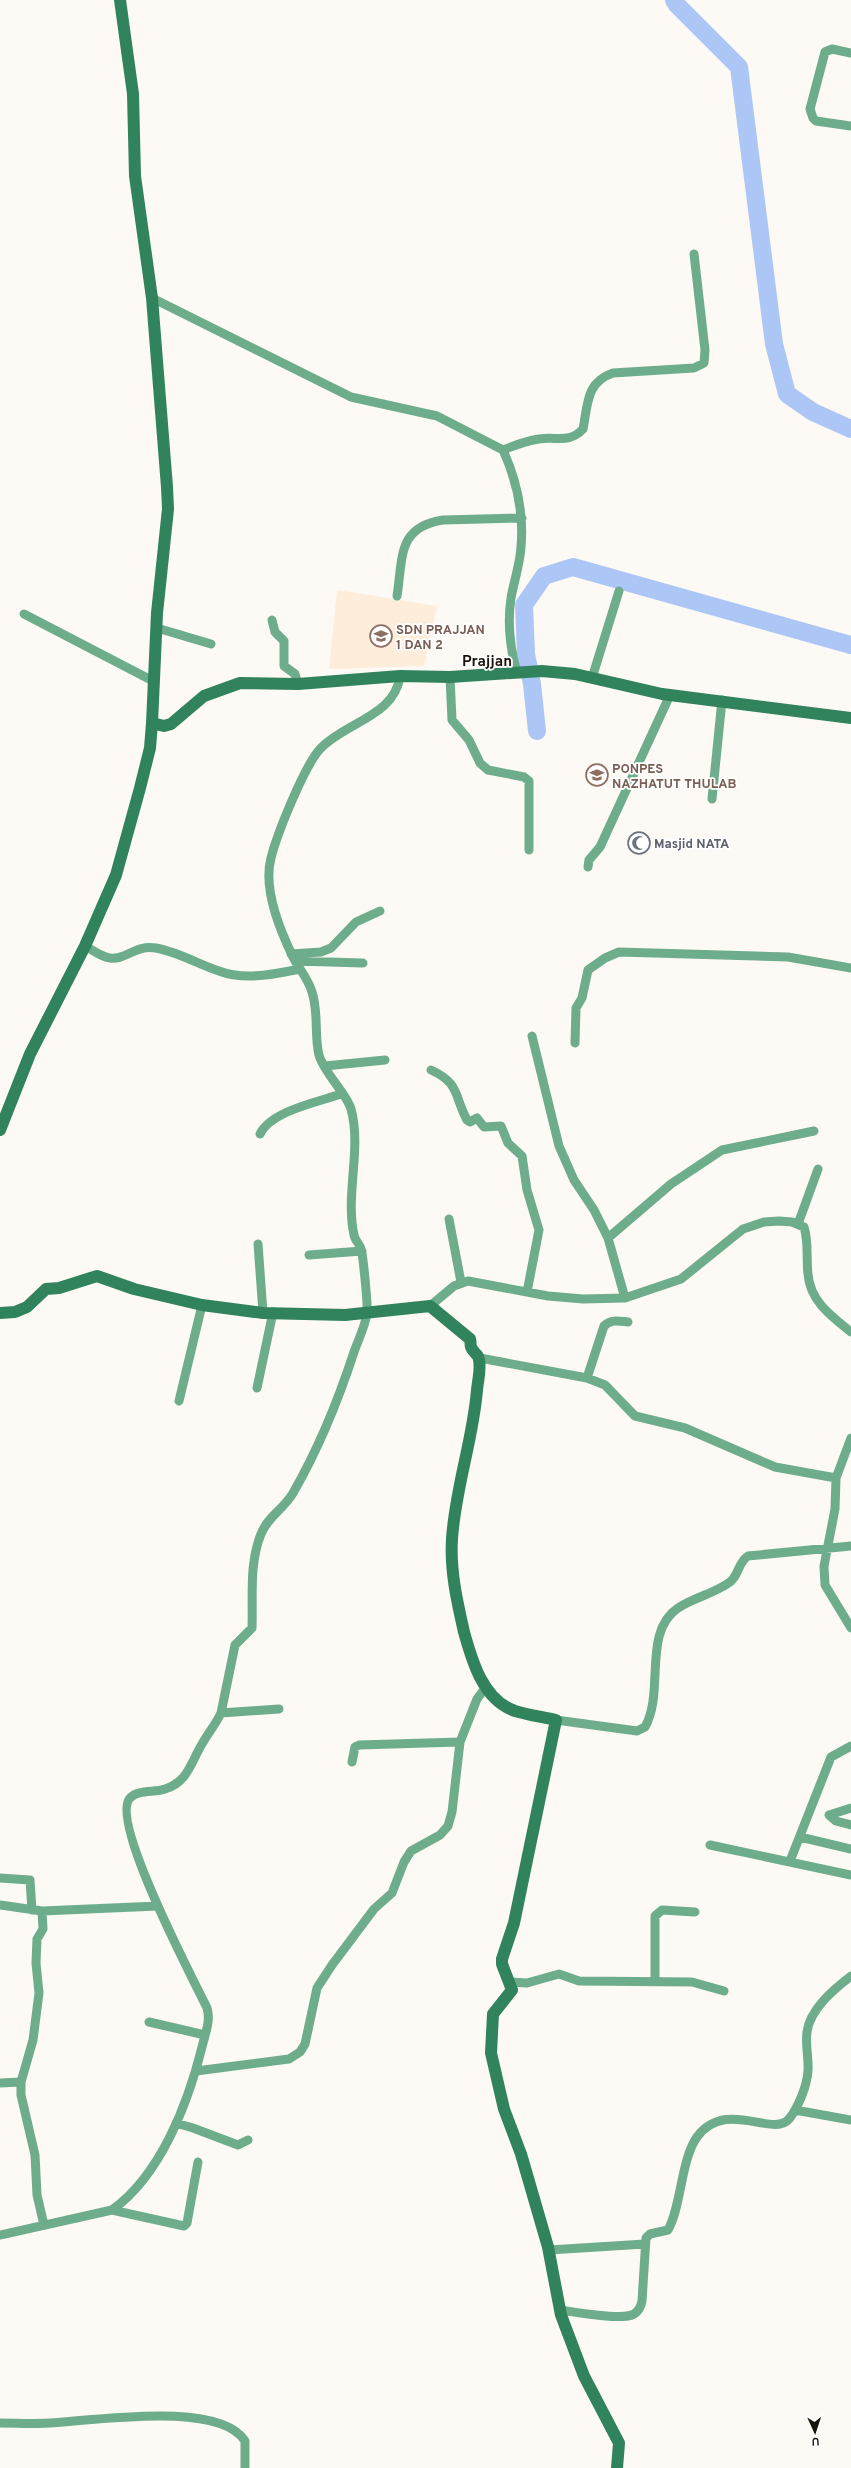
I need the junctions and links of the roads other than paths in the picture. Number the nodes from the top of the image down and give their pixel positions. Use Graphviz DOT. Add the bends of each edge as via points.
graph roads {
  1 [pos="120,0"];
  2 [pos="851,53"];
  3 [pos="851,126"];
  4 [pos="694,254"];
  5 [pos="152,298"];
  6 [pos="502,450"];
  7 [pos="522,518"];
  8 [pos="619,591"];
  9 [pos="397,596"];
  10 [pos="24,614"];
  11 [pos="272,620"];
  12 [pos="157,628"];
  13 [pos="211,644"];
  14 [pos="520,673"];
  15 [pos="400,676"];
  16 [pos="450,677"];
  17 [pos="592,678"];
  18 [pos="153,681"];
  19 [pos="298,684"];
  20 [pos="670,695"];
  21 [pos="722,700"];
  22 [pos="851,718"];
  23 [pos="152,723"];
  24 [pos="712,798"];
  25 [pos="529,850"];
  26 [pos="588,867"];
  27 [pos="380,911"];
  28 [pos="85,946"];
  29 [pos="296,961"];
  30 [pos="363,964"];
  31 [pos="851,968"];
  32 [pos="532,1036"];
  33 [pos="575,1043"];
  34 [pos="385,1060"];
  35 [pos="325,1066"];
  36 [pos="431,1070"];
  37 [pos="341,1094"];
  38 [pos="0,1130"];
  39 [pos="814,1131"];
  40 [pos="260,1134"];
  41 [pos="818,1168"];
  42 [pos="449,1219"];
  43 [pos="798,1224"];
  44 [pos="608,1238"];
  45 [pos="258,1244"];
  46 [pos="362,1251"];
  47 [pos="309,1255"];
  48 [pos="461,1282"];
  49 [pos="527,1292"];
  50 [pos="625,1298"];
  51 [pos="202,1305"];
  52 [pos="430,1306"];
  53 [pos="368,1312"];
  54 [pos="0,1313"];
  55 [pos="268,1313"];
  56 [pos="628,1322"];
  57 [pos="851,1332"];
  58 [pos="480,1358"];
  59 [pos="586,1378"];
  60 [pos="257,1388"];
  61 [pos="179,1401"];
  62 [pos="851,1438"];
  63 [pos="836,1478"];
  64 [pos="851,1546"];
  65 [pos="827,1547"];
  66 [pos="851,1628"];
  67 [pos="486,1687"];
  68 [pos="280,1709"];
  69 [pos="221,1713"];
  70 [pos="556,1720"];
  71 [pos="460,1742"];
  72 [pos="851,1746"];
  73 [pos="352,1762"];
  74 [pos="851,1808"];
  75 [pos="851,1825"];
  76 [pos="800,1837"];
  77 [pos="710,1845"];
  78 [pos="851,1849"];
  79 [pos="790,1861"];
  80 [pos="851,1875"];
  81 [pos="0,1878"];
  82 [pos="0,1906"];
  83 [pos="158,1906"];
  84 [pos="32,1910"];
  85 [pos="42,1911"];
  86 [pos="695,1912"];
  87 [pos="851,1976"];
  88 [pos="655,1980"];
  89 [pos="510,1982"];
  90 [pos="724,1991"];
  91 [pos="149,2022"];
  92 [pos="205,2034"];
  93 [pos="196,2071"];
  94 [pos="21,2082"];
  95 [pos="0,2083"];
  96 [pos="795,2110"];
  97 [pos="851,2120"];
  98 [pos="176,2123"];
  99 [pos="248,2140"];
  100 [pos="198,2162"];
  101 [pos="112,2210"];
  102 [pos="44,2225"];
  103 [pos="0,2235"];
  104 [pos="645,2244"];
  105 [pos="549,2250"];
  106 [pos="560,2310"];
  107 [pos="0,2422"];
  108 [pos="245,2468"];
  109 [pos="617,2468"];
  1 -- 5 [label="street" via="133,94 137,195"];
  2 -- 3 [label="street" via="832,49 825,52 810,109 816,121"];
  4 -- 6 [label="street" via="705,350 704,363 694,368 602,377 595,383 583,429 578,434 564,440 541,438"];
  5 -- 6 [label="street" via="350,397 437,416"];
  5 -- 12 [label="street" via="168,509"];
  6 -- 7 [label="street" via="519,493"];
  7 -- 9 [label="street" via="443,520 432,522 412,533 405,542"];
  7 -- 14 [label="street" via="521,548 509,617 509,634"];
  8 -- 17 [label="street"];
  10 -- 18 [label="street"];
  11 -- 19 [label="street" via="275,632 284,642 284,666 295,674"];
  12 -- 13 [label="street"];
  12 -- 18 [label="street"];
  14 -- 16 [label="street"];
  14 -- 17 [label="street" via="542,672"];
  15 -- 16 [label="street"];
  15 -- 19 [label="street"];
  15 -- 29 [label="street" via="396,694 374,714 351,726 321,748 300,783 276,843 270,864 269,882 273,902"];
  16 -- 25 [label="street" via="452,720 469,740 480,763 488,770 524,777 529,781"];
  17 -- 20 [label="street"];
  18 -- 23 [label="street"];
  19 -- 23 [label="street" via="240,683 204,696 171,724 164,726"];
  20 -- 21 [label="street"];
  20 -- 26 [label="street" via="600,848 589,860"];
  21 -- 22 [label="street"];
  21 -- 24 [label="street"];
  23 -- 28 [label="street" via="145,768 116,875"];
  27 -- 29 [label="street" via="356,922 331,948"];
  28 -- 29 [label="street" via="116,959 134,950 155,948 239,976 264,976"];
  28 -- 38 [label="street" via="30,1054"];
  29 -- 30 [label="street"];
  29 -- 35 [label="street" via="312,991 318,1023 319,1055"];
  31 -- 33 [label="street" via="788,957 619,952 588,970 582,998 576,1008"];
  32 -- 44 [label="street" via="559,1146 574,1180 594,1210"];
  34 -- 35 [label="street"];
  35 -- 37 [label="street"];
  36 -- 49 [label="street" via="442,1075 456,1088 466,1120 470,1122 477,1118 484,1127 501,1126 508,1143 522,1156 526,1183 539,1230"];
  37 -- 40 [label="street" via="274,1117 263,1126"];
  37 -- 46 [label="street" via="349,1100 353,1118 354,1236"];
  39 -- 44 [label="street" via="722,1150 671,1184"];
  41 -- 43 [label="street"];
  42 -- 48 [label="street"];
  43 -- 50 [label="street" via="764,1222 744,1229 681,1280"];
  43 -- 57 [label="street" via="804,1227 808,1238 808,1274 812,1290 820,1306"];
  44 -- 50 [label="street"];
  45 -- 55 [label="street"];
  46 -- 47 [label="street"];
  46 -- 53 [label="street"];
  48 -- 49 [label="street" via="476,1281"];
  48 -- 52 [label="street"];
  49 -- 50 [label="street" via="583,1299"];
  51 -- 54 [label="street" via="134,1289 97,1276 60,1288 46,1289 27,1307 15,1312"];
  51 -- 55 [label="street"];
  51 -- 61 [label="street"];
  52 -- 53 [label="street"];
  52 -- 58 [label="street" via="470,1339 471,1347"];
  53 -- 55 [label="street" via="345,1315"];
  53 -- 69 [label="street" via="325,1432 292,1496 270,1516 260,1534 253,1565 252,1628 235,1645"];
  55 -- 60 [label="street"];
  56 -- 59 [label="street" via="615,1321 604,1326"];
  58 -- 59 [label="street"];
  58 -- 67 [label="street" via="476,1411 461,1479 452,1538 452,1562 458,1606 467,1644 478,1675"];
  59 -- 63 [label="street" via="604,1385 635,1416 685,1428 775,1467"];
  62 -- 63 [label="street"];
  63 -- 65 [label="street" via="835,1509"];
  64 -- 65 [label="street"];
  65 -- 66 [label="street" via="825,1585"];
  65 -- 70 [label="street" via="748,1556 743,1559 733,1581 678,1608 666,1618 659,1637 653,1712 645,1728 637,1731"];
  67 -- 70 [label="street" via="499,1701 514,1710"];
  67 -- 71 [label="street" via="477,1699"];
  68 -- 69 [label="street"];
  69 -- 83 [label="street" via="191,1768 181,1780 164,1790 133,1795 128,1800 127,1810 134,1847"];
  70 -- 89 [label="street" via="514,1923 502,1959"];
  71 -- 73 [label="street" via="359,1745 355,1747"];
  71 -- 93 [label="street" via="448,1826 440,1835 411,1851 392,1893 374,1909 332,1965 317,1988 305,2044 300,2052 289,2059"];
  72 -- 76 [label="street" via="831,1757"];
  74 -- 75 [label="street" via="829,1815 836,1821"];
  76 -- 78 [label="street"];
  76 -- 79 [label="street"];
  77 -- 79 [label="street"];
  79 -- 80 [label="street"];
  81 -- 84 [label="street" via="30,1880"];
  82 -- 84 [label="street"];
  83 -- 85 [label="street"];
  83 -- 92 [label="street" via="207,2008 209,2021"];
  84 -- 85 [label="street"];
  85 -- 94 [label="street" via="43,1928 37,1939 36,1963 39,1993 33,2040"];
  86 -- 88 [label="street" via="662,1910 655,1916"];
  87 -- 96 [label="street" via="834,1989 818,2009 807,2031 808,2071"];
  88 -- 89 [label="street" via="580,1981 559,1974 527,1983"];
  88 -- 90 [label="street" via="692,1982"];
  89 -- 105 [label="street" via="510,1994 493,2014 491,2053 504,2109 523,2161"];
  91 -- 92 [label="street"];
  92 -- 93 [label="street"];
  93 -- 98 [label="street"];
  94 -- 95 [label="street"];
  94 -- 102 [label="street" via="21,2095 35,2155 37,2195"];
  96 -- 97 [label="street"];
  96 -- 104 [label="street" via="790,2119 782,2123 773,2125 722,2119 702,2131 695,2140 690,2155 672,2225 663,2232 650,2234"];
  98 -- 99 [label="street" via="238,2145"];
  98 -- 101 [label="street" via="174,2131 142,2179 125,2201"];
  100 -- 101 [label="street" via="186,2225 178,2227"];
  101 -- 102 [label="street"];
  102 -- 103 [label="street"];
  104 -- 105 [label="street"];
  104 -- 106 [label="street" via="642,2301 635,2313 615,2316"];
  105 -- 106 [label="street"];
  106 -- 109 [label="street" via="584,2376 619,2443"];
  107 -- 108 [label="street" via="48,2423 133,2416 170,2416 218,2422 234,2428 245,2441"];
}
